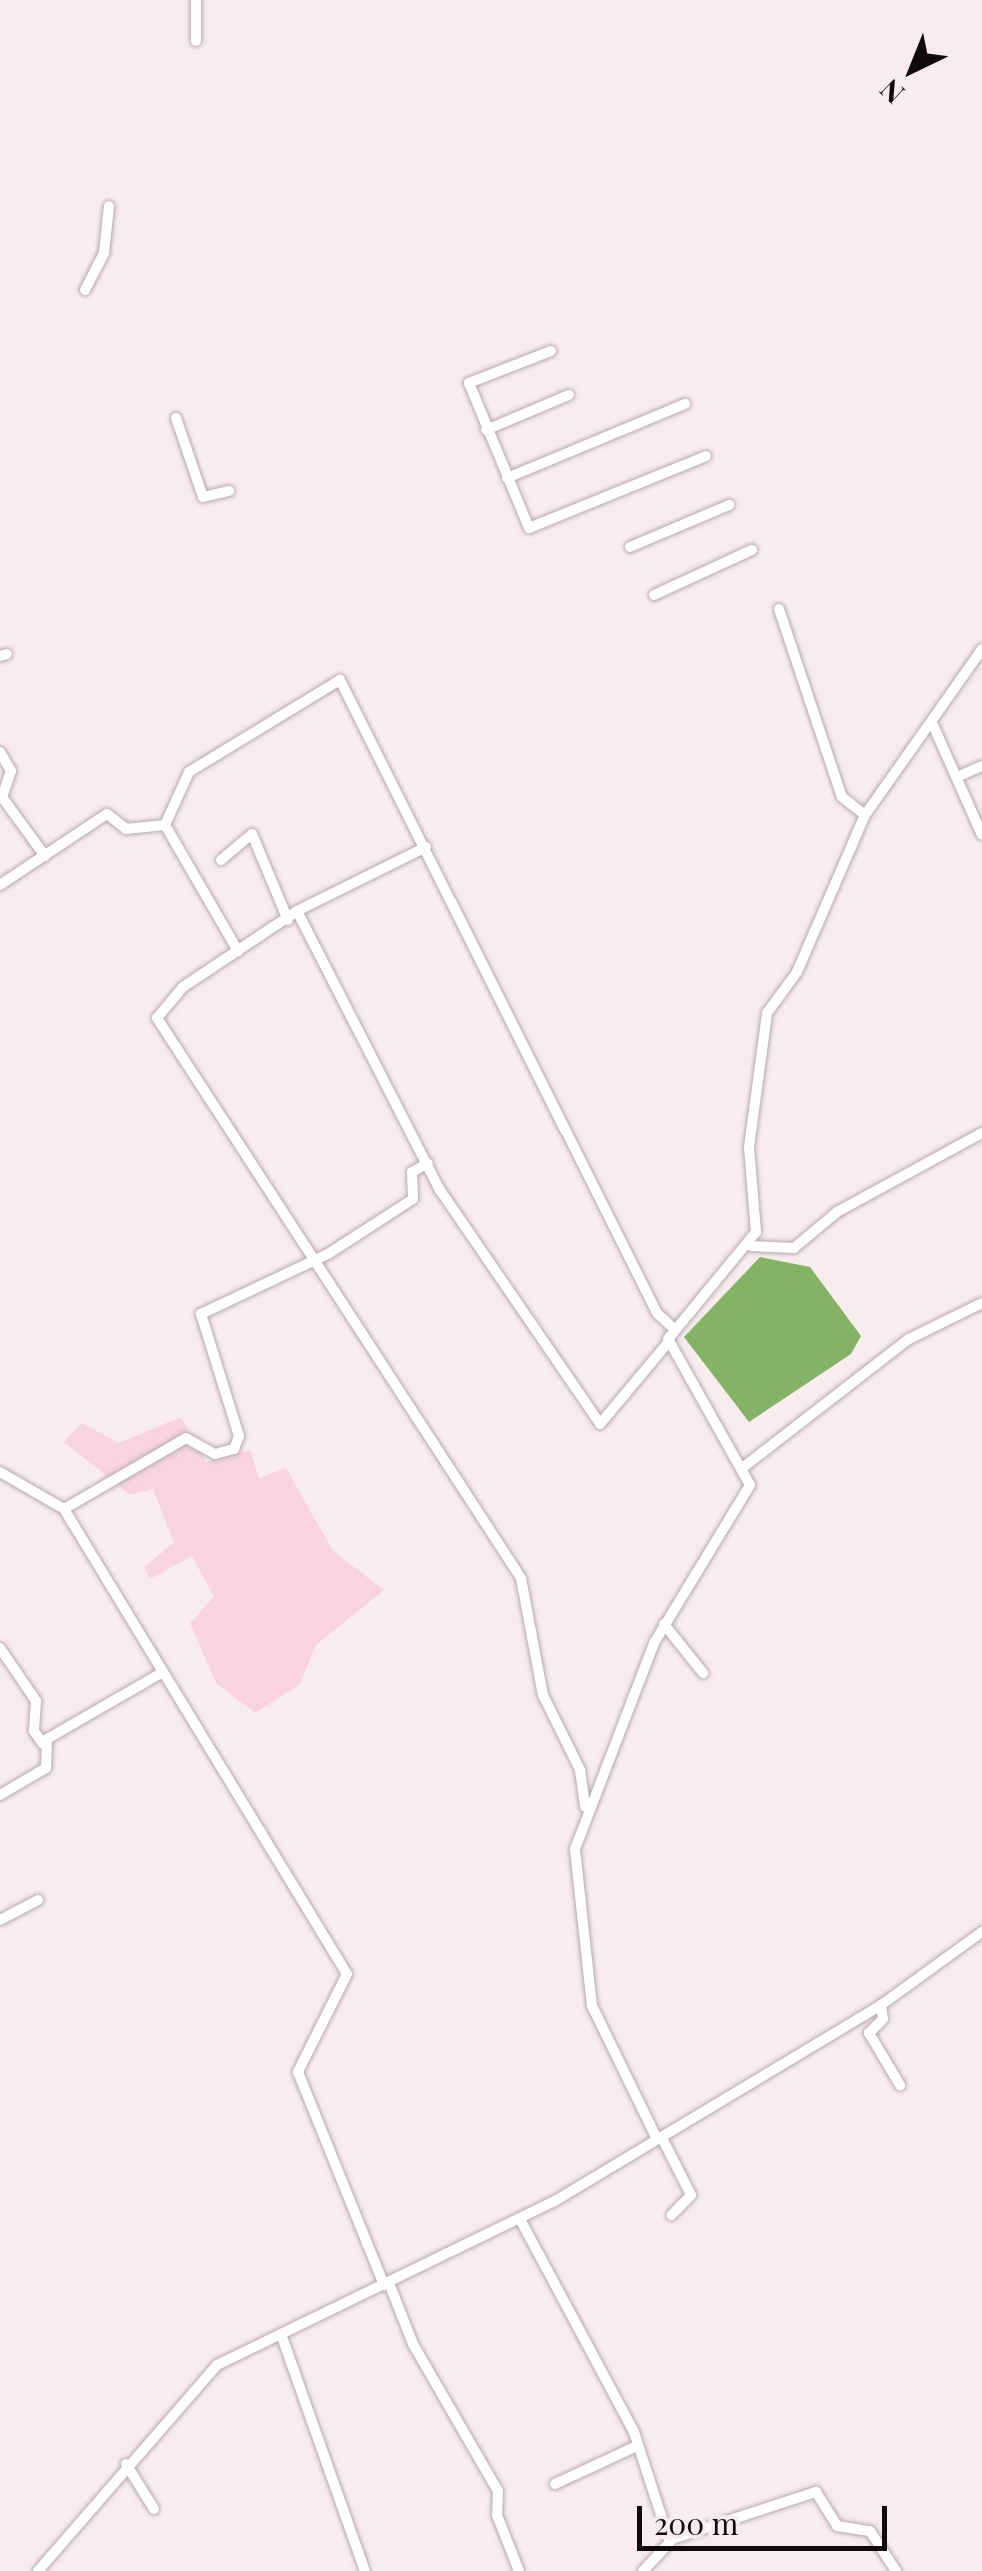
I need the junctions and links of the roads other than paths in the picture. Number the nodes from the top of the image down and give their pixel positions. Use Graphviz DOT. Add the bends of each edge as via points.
graph roads {
  1 [pos="196,0"];
  2 [pos="196,41"];
  3 [pos="109,206"];
  4 [pos="85,290"];
  5 [pos="551,350"];
  6 [pos="569,395"];
  7 [pos="685,404"];
  8 [pos="176,418"];
  9 [pos="486,430"];
  10 [pos="706,456"];
  11 [pos="507,478"];
  12 [pos="229,491"];
  13 [pos="730,506"];
  14 [pos="630,547"];
  15 [pos="752,550"];
  16 [pos="654,595"];
  17 [pos="779,609"];
  18 [pos="982,649"];
  19 [pos="933,725"];
  20 [pos="0,752"];
  21 [pos="982,766"];
  22 [pos="957,777"];
  23 [pos="864,814"];
  24 [pos="165,825"];
  25 [pos="982,836"];
  26 [pos="426,847"];
  27 [pos="45,856"];
  28 [pos="221,860"];
  29 [pos="0,885"];
  30 [pos="298,910"];
  31 [pos="288,920"];
  32 [pos="238,951"];
  33 [pos="982,1133"];
  34 [pos="428,1163"];
  35 [pos="751,1246"];
  36 [pos="312,1262"];
  37 [pos="982,1303"];
  38 [pos="673,1328"];
  39 [pos="668,1344"];
  40 [pos="745,1466"];
  41 [pos="0,1472"];
  42 [pos="64,1508"];
  43 [pos="664,1624"];
  44 [pos="0,1648"];
  45 [pos="703,1673"];
  46 [pos="158,1675"];
  47 [pos="43,1744"];
  48 [pos="0,1795"];
  49 [pos="586,1812"];
  50 [pos="38,1900"];
  51 [pos="0,1920"];
  52 [pos="982,1932"];
  53 [pos="881,2004"];
  54 [pos="900,2084"];
  55 [pos="659,2138"];
  56 [pos="672,2215"];
  57 [pos="521,2220"];
  58 [pos="386,2284"];
  59 [pos="281,2334"];
  60 [pos="638,2446"];
  61 [pos="126,2464"];
  62 [pos="555,2484"];
  63 [pos="154,2509"];
  64 [pos="671,2541"];
  65 [pos="38,2571"];
  66 [pos="366,2571"];
  67 [pos="520,2571"];
  68 [pos="643,2571"];
  69 [pos="896,2571"];
  1 -- 2 [label="street"];
  3 -- 4 [label="street" via="104,253"];
  5 -- 9 [label="street" via="469,383"];
  6 -- 9 [label="street"];
  7 -- 11 [label="street"];
  8 -- 12 [label="street" via="202,497"];
  9 -- 11 [label="street"];
  10 -- 11 [label="street" via="529,528"];
  13 -- 14 [label="street"];
  15 -- 16 [label="street"];
  17 -- 23 [label="street" via="842,797"];
  18 -- 19 [label="street"];
  19 -- 22 [label="street"];
  19 -- 23 [label="street"];
  20 -- 27 [label="street" via="11,771 2,797"];
  21 -- 22 [label="street"];
  22 -- 25 [label="street"];
  23 -- 35 [label="street" via="798,972 761,1032"];
  24 -- 26 [label="street" via="189,772 340,680"];
  24 -- 27 [label="street" via="126,829 108,814"];
  24 -- 32 [label="street"];
  26 -- 30 [label="street"];
  26 -- 38 [label="street" via="657,1313"];
  27 -- 29 [label="street"];
  28 -- 31 [label="street" via="252,834"];
  30 -- 31 [label="street"];
  30 -- 34 [label="street" via="332,992 366,1031"];
  31 -- 32 [label="street"];
  32 -- 36 [label="street" via="162,1004 157,1018"];
  33 -- 35 [label="street" via="837,1212 794,1248"];
  34 -- 36 [label="street" via="412,1172 414,1198"];
  34 -- 39 [label="street" via="600,1424"];
  35 -- 38 [label="street"];
  36 -- 42 [label="street" via="200,1316 239,1436 234,1449 215,1454 186,1438"];
  36 -- 49 [label="street" via="526,1590 543,1695 580,1770"];
  37 -- 40 [label="street" via="909,1339"];
  38 -- 39 [label="street"];
  39 -- 40 [label="street"];
  40 -- 43 [label="street" via="744,1496"];
  41 -- 42 [label="street"];
  42 -- 46 [label="street"];
  43 -- 45 [label="street"];
  43 -- 49 [label="street"];
  44 -- 47 [label="street" via="36,1700 34,1731"];
  46 -- 47 [label="street"];
  46 -- 58 [label="street" via="347,1974 298,2072"];
  47 -- 48 [label="street" via="46,1768"];
  49 -- 55 [label="street" via="575,1858 592,2006"];
  50 -- 51 [label="street"];
  52 -- 53 [label="street"];
  53 -- 54 [label="street" via="884,2019 870,2034"];
  53 -- 55 [label="street"];
  55 -- 56 [label="street" via="691,2195"];
  55 -- 57 [label="street"];
  57 -- 58 [label="street"];
  57 -- 60 [label="street"];
  58 -- 59 [label="street"];
  58 -- 67 [label="street" via="412,2344 498,2490 497,2514"];
  59 -- 61 [label="street" via="204,2374"];
  59 -- 66 [label="street"];
  60 -- 62 [label="street"];
  60 -- 64 [label="street"];
  61 -- 63 [label="street"];
  61 -- 65 [label="street"];
  64 -- 68 [label="street"];
  64 -- 69 [label="street" via="816,2492 837,2526 870,2532"];
}
